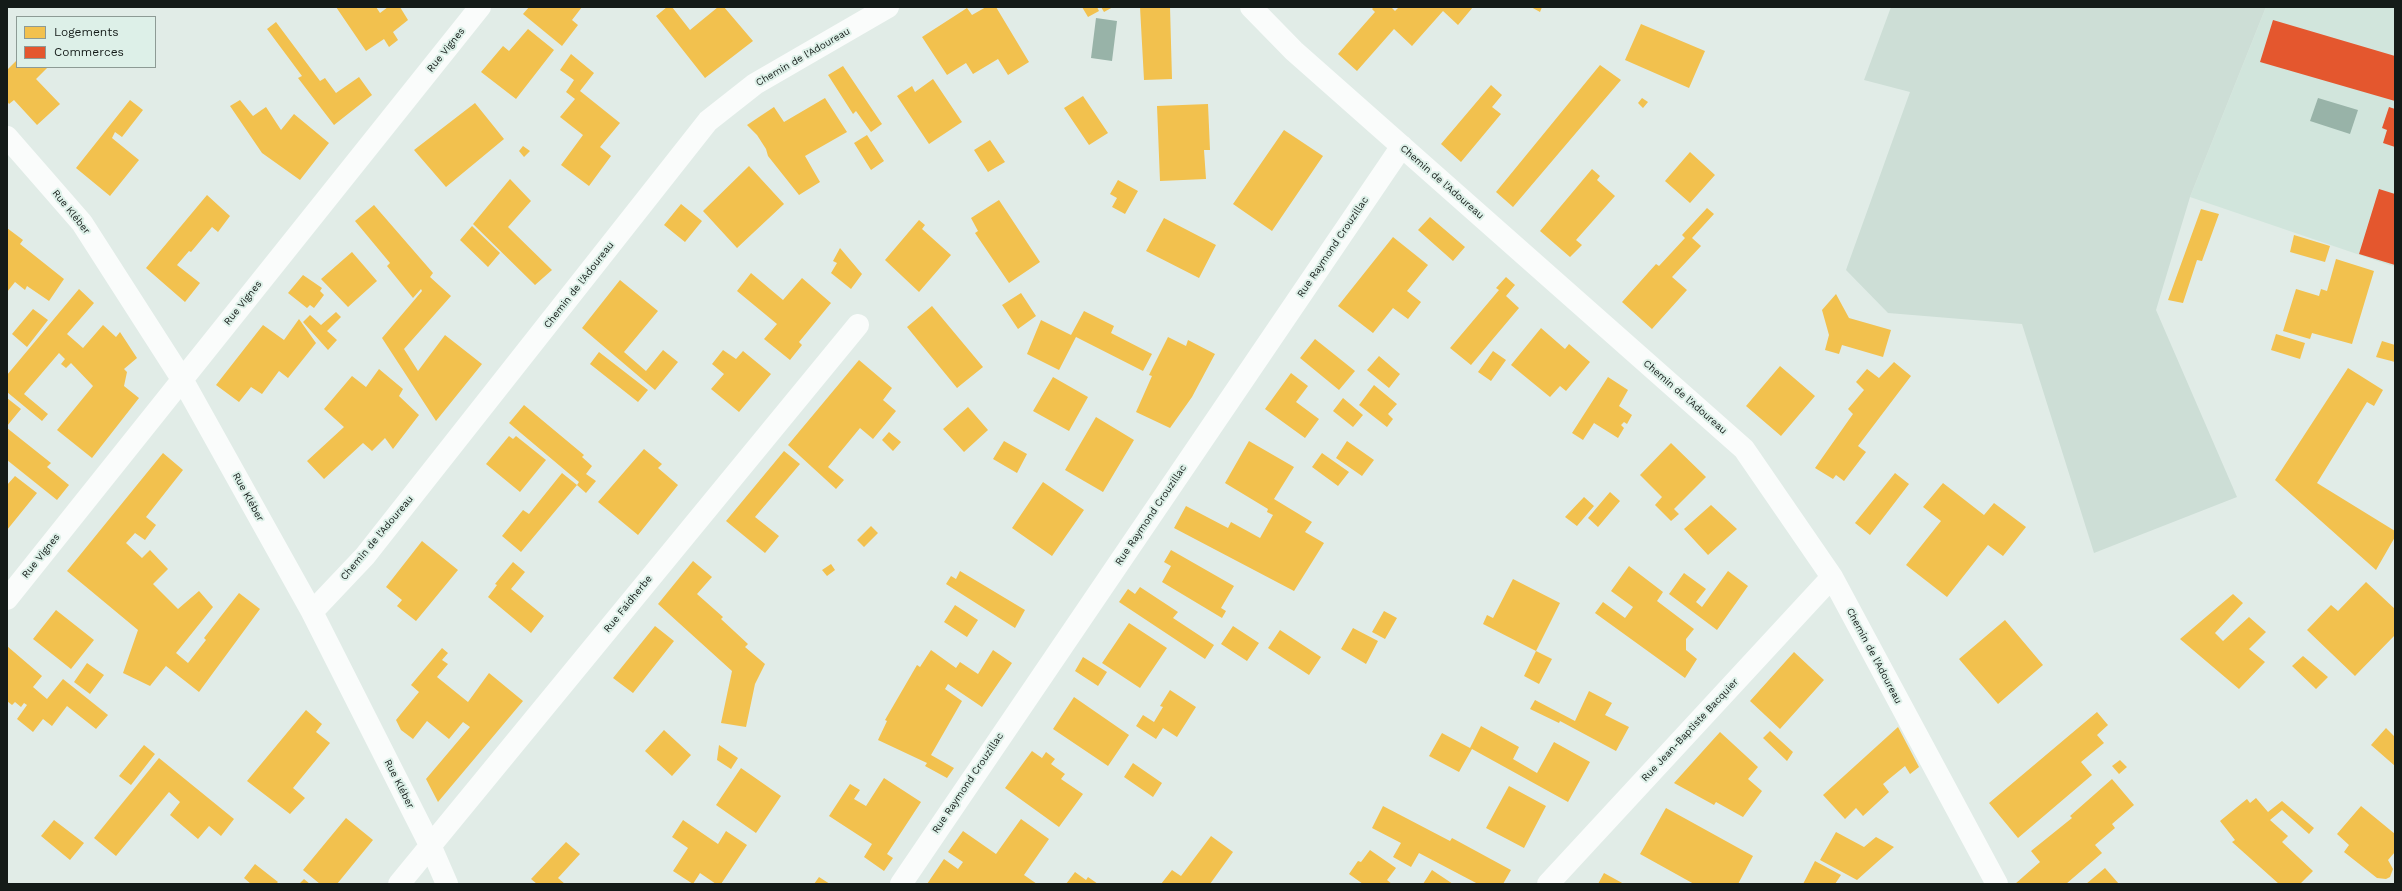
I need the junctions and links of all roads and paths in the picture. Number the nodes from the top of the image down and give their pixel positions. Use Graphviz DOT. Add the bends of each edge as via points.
graph roads {
  1 [pos="480,7"];
  2 [pos="888,7"];
  3 [pos="1251,7"];
  4 [pos="7,137"];
  5 [pos="1402,146"];
  6 [pos="858,325"];
  7 [pos="182,379"];
  8 [pos="1832,577"];
  9 [pos="7,599"];
  10 [pos="312,612"];
  11 [pos="430,845"];
  12 [pos="398,884"];
  13 [pos="448,884"];
  14 [pos="901,884"];
  15 [pos="1548,884"];
  16 [pos="1997,884"];
  1 -- 7 [label="street, Rue Vignes"];
  2 -- 10 [label="street, Chemin de l'Adoureau" via="755,84 708,120 365,556"];
  3 -- 5 [label="street, Chemin de l'Adoureau" via="1294,51"];
  4 -- 7 [label="street, Rue Kléber" via="82,223"];
  5 -- 8 [label="street, Chemin de l'Adoureau" via="1744,449"];
  5 -- 14 [label="street, Rue Raymond Crouzillac"];
  6 -- 11 [label="street, Rue Faidherbe"];
  7 -- 9 [label="street, Rue Vignes"];
  7 -- 10 [label="street, Rue Kléber"];
  8 -- 15 [label="street, Rue Jean-Baptiste Bacquier"];
  8 -- 16 [label="street, Chemin de l'Adoureau"];
  10 -- 11 [label="street, Rue Kléber"];
  11 -- 12 [label="street, Rue Faidherbe"];
  11 -- 13 [label="street, Rue Kléber"];
}
